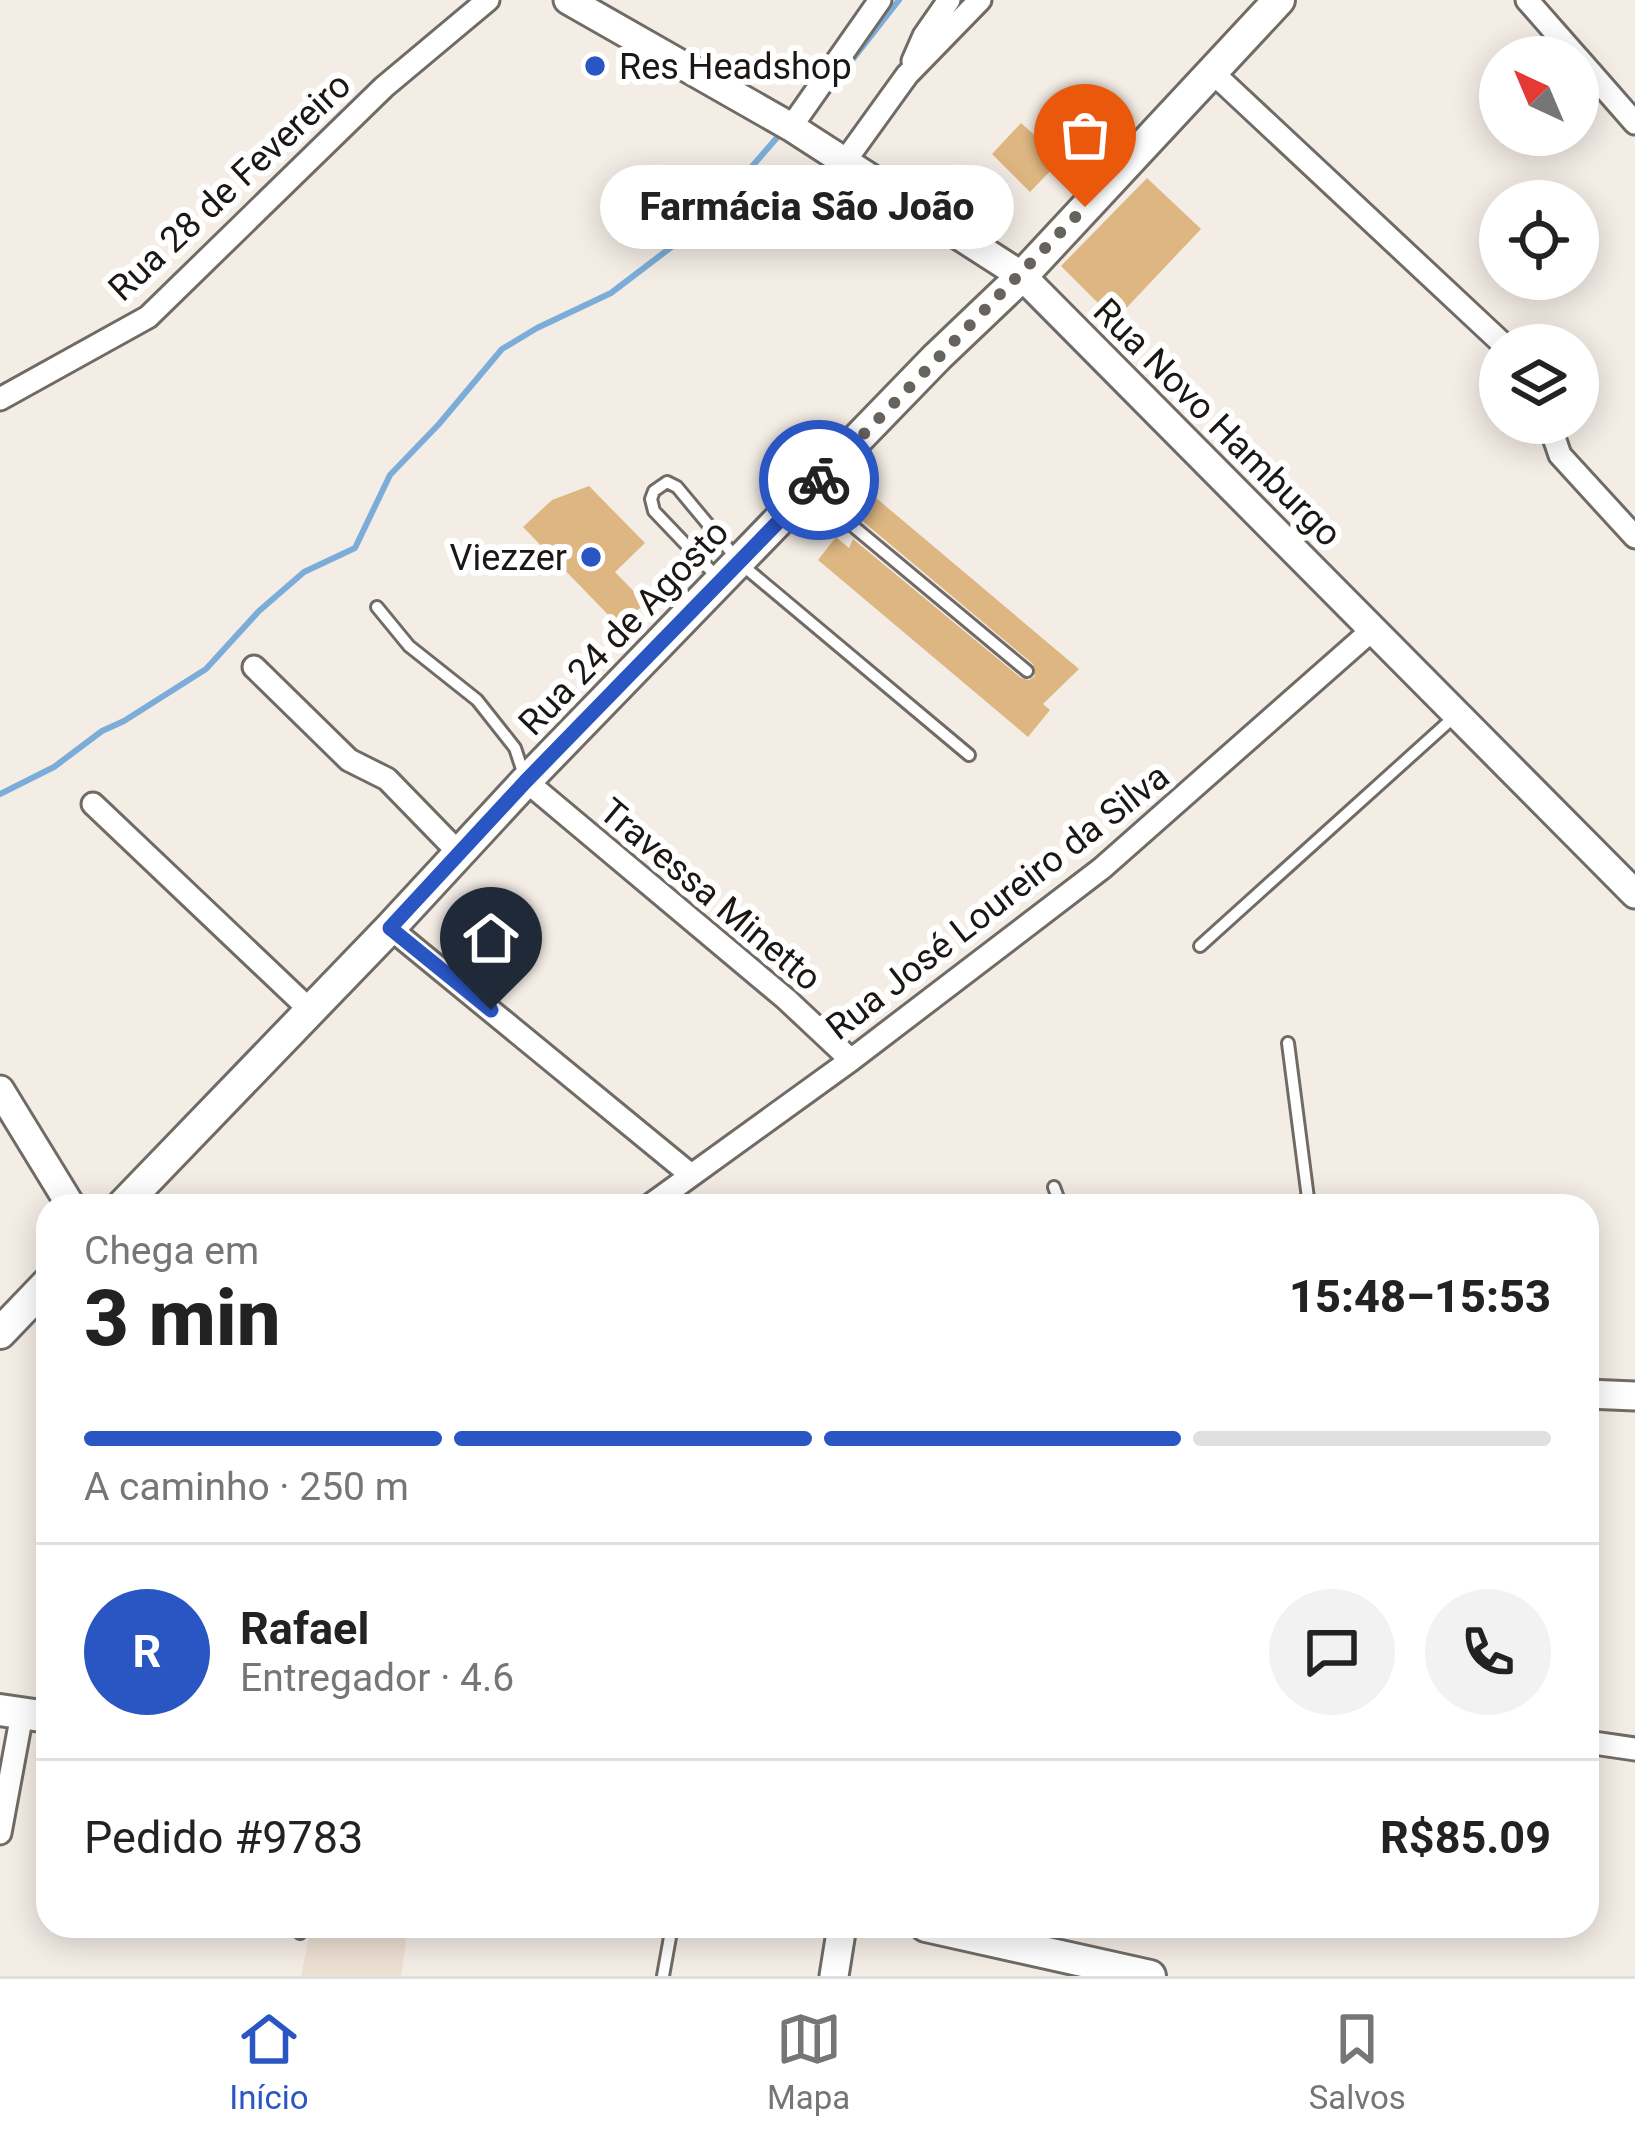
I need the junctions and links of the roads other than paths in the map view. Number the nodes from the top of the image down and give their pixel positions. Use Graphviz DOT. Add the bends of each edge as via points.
graph roads {
  1 [pos="488,0"];
  2 [pos="568,0"];
  3 [pos="880,0"];
  4 [pos="949,0"];
  5 [pos="980,0"];
  6 [pos="1280,0"];
  7 [pos="1528,0"];
  8 [pos="1560,36"];
  9 [pos="1211,71"];
  10 [pos="907,75"];
  11 [pos="1599,81"];
  12 [pos="1635,123"];
  13 [pos="790,128"];
  14 [pos="845,161"];
  15 [pos="1022,276"];
  16 [pos="1482,324"];
  17 [pos="0,399"];
  18 [pos="1556,444"];
  19 [pos="809,490"];
  20 [pos="1635,537"];
  21 [pos="731,572"];
  22 [pos="377,607"];
  23 [pos="1372,630"];
  24 [pos="254,667"];
  25 [pos="1027,670"];
  26 [pos="1456,715"];
  27 [pos="969,755"];
  28 [pos="526,781"];
  29 [pos="93,804"];
  30 [pos="460,854"];
  31 [pos="1635,894"];
  32 [pos="390,928"];
  33 [pos="1200,946"];
  34 [pos="310,1011"];
  35 [pos="1288,1043"];
  36 [pos="851,1060"];
  37 [pos="0,1090"];
  38 [pos="692,1175"];
  39 [pos="1054,1187"];
  40 [pos="64,1194"];
  41 [pos="134,1194"];
  42 [pos="666,1194"];
  43 [pos="1057,1194"];
  44 [pos="1307,1194"];
  45 [pos="36,1296"];
  46 [pos="0,1334"];
  47 [pos="1599,1394"];
  48 [pos="1635,1396"];
  49 [pos="23,1714"];
  50 [pos="1599,1744"];
  51 [pos="1635,1749"];
  52 [pos="0,1833"];
  53 [pos="670,1938"];
  54 [pos="840,1938"];
  55 [pos="971,1938"];
  56 [pos="1087,1969"];
  57 [pos="663,1976"];
  58 [pos="835,1976"];
  59 [pos="1150,1976"];
  1 -- 17 [label="street, Rua 28 de Fevereiro" via="384,87 148,317"];
  2 -- 13 [label="street, Rua Novo Hamburgo"];
  3 -- 13 [label="street"];
  4 -- 10 [label="street"];
  5 -- 10 [label="street"];
  6 -- 9 [label="main road, Rua 24 de Agosto"];
  7 -- 8 [label="street"];
  9 -- 15 [label="main road, Rua 24 de Agosto"];
  9 -- 16 [label="street"];
  10 -- 14 [label="street"];
  11 -- 12 [label="street"];
  13 -- 14 [label="street, Rua Novo Hamburgo"];
  14 -- 15 [label="street, Rua Novo Hamburgo"];
  15 -- 19 [label="main road, Rua 24 de Agosto"];
  15 -- 23 [label="street, Rua Novo Hamburgo"];
  18 -- 20 [label="street"];
  19 -- 21 [label="main road, Rua 24 de Agosto"];
  19 -- 25 [label="lane"];
  21 -- 21 [label="lane" via="654,511 660,486 677,487"];
  21 -- 27 [label="lane"];
  21 -- 28 [label="main road, Rua 24 de Agosto"];
  22 -- 28 [label="lane" via="410,646 477,700 515,748"];
  23 -- 26 [label="street, Rua Novo Hamburgo"];
  23 -- 36 [label="street, Rua José Loureiro da Silva" via="1101,869"];
  24 -- 30 [label="street" via="349,760 387,779"];
  26 -- 31 [label="street, Rua Novo Hamburgo"];
  26 -- 33 [label="lane"];
  28 -- 30 [label="main road, Rua 24 de Agosto"];
  28 -- 36 [label="street, Travessa Minetto"];
  29 -- 34 [label="street"];
  30 -- 32 [label="main road, Rua 24 de Agosto"];
  32 -- 34 [label="main road, Rua 24 de Agosto"];
  32 -- 38 [label="street"];
  34 -- 41 [label="main road, Rua 24 de Agosto"];
  35 -- 44 [label="lane"];
  36 -- 38 [label="street, Rua José Loureiro da Silva"];
  37 -- 40 [label="street"];
  38 -- 42 [label="street, Rua José Loureiro da Silva"];
  39 -- 43 [label="lane"];
  45 -- 46 [label="main road"];
  47 -- 48 [label="street"];
  49 -- 52 [label="street"];
  50 -- 51 [label="street"];
  53 -- 57 [label="lane"];
  54 -- 58 [label="street"];
  55 -- 56 [label="main road"];
  56 -- 59 [label="main road"];
}
